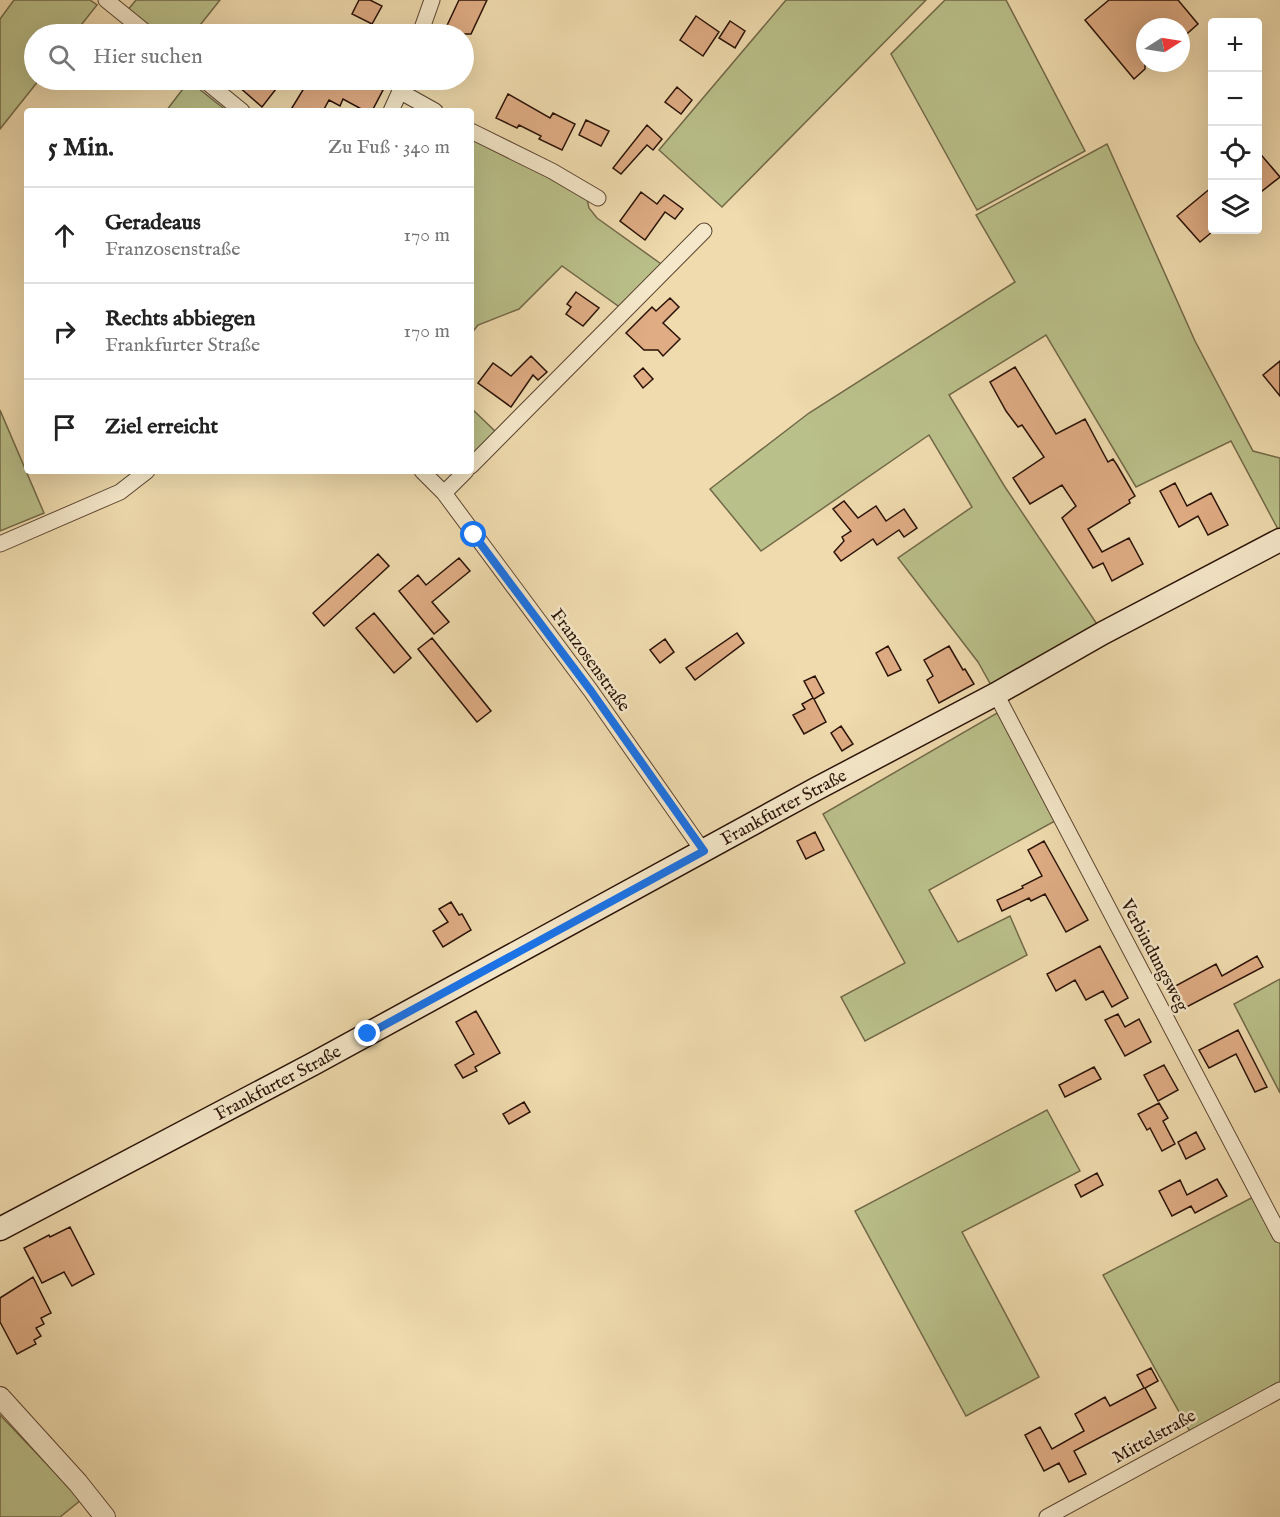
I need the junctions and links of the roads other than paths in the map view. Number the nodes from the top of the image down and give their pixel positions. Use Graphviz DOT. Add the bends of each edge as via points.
graph roads {
  1 [pos="106,0"];
  2 [pos="432,0"];
  3 [pos="136,24"];
  4 [pos="424,24"];
  5 [pos="216,90"];
  6 [pos="401,90"];
  7 [pos="408,90"];
  8 [pos="238,108"];
  9 [pos="392,108"];
  10 [pos="431,108"];
  11 [pos="474,132"];
  12 [pos="597,198"];
  13 [pos="704,231"];
  14 [pos="474,463"];
  15 [pos="144,474"];
  16 [pos="425,474"];
  17 [pos="463,474"];
  18 [pos="444,493"];
  19 [pos="1280,540"];
  20 [pos="0,544"];
  21 [pos="996,694"];
  22 [pos="704,851"];
  23 [pos="0,1229"];
  24 [pos="1280,1235"];
  25 [pos="1280,1390"];
  26 [pos="0,1398"];
  27 [pos="105,1517"];
  28 [pos="1047,1517"];
  1 -- 3 [label="street"];
  2 -- 4 [label="street"];
  5 -- 8 [label="street"];
  6 -- 9 [label="street"];
  7 -- 10 [label="street"];
  11 -- 12 [label="street"];
  13 -- 14 [label="street"];
  15 -- 20 [label="street" via="120,492"];
  16 -- 18 [label="street, Franzosenstraße"];
  17 -- 18 [label="street"];
  18 -- 22 [label="street, Franzosenstraße"];
  19 -- 21 [label="main road, Frankfurter Straße"];
  21 -- 22 [label="main road, Frankfurter Straße"];
  21 -- 24 [label="street, Verbindungsweg"];
  22 -- 23 [label="main road, Frankfurter Straße"];
  25 -- 28 [label="street, Mittelstraße"];
  26 -- 27 [label="street"];
}
